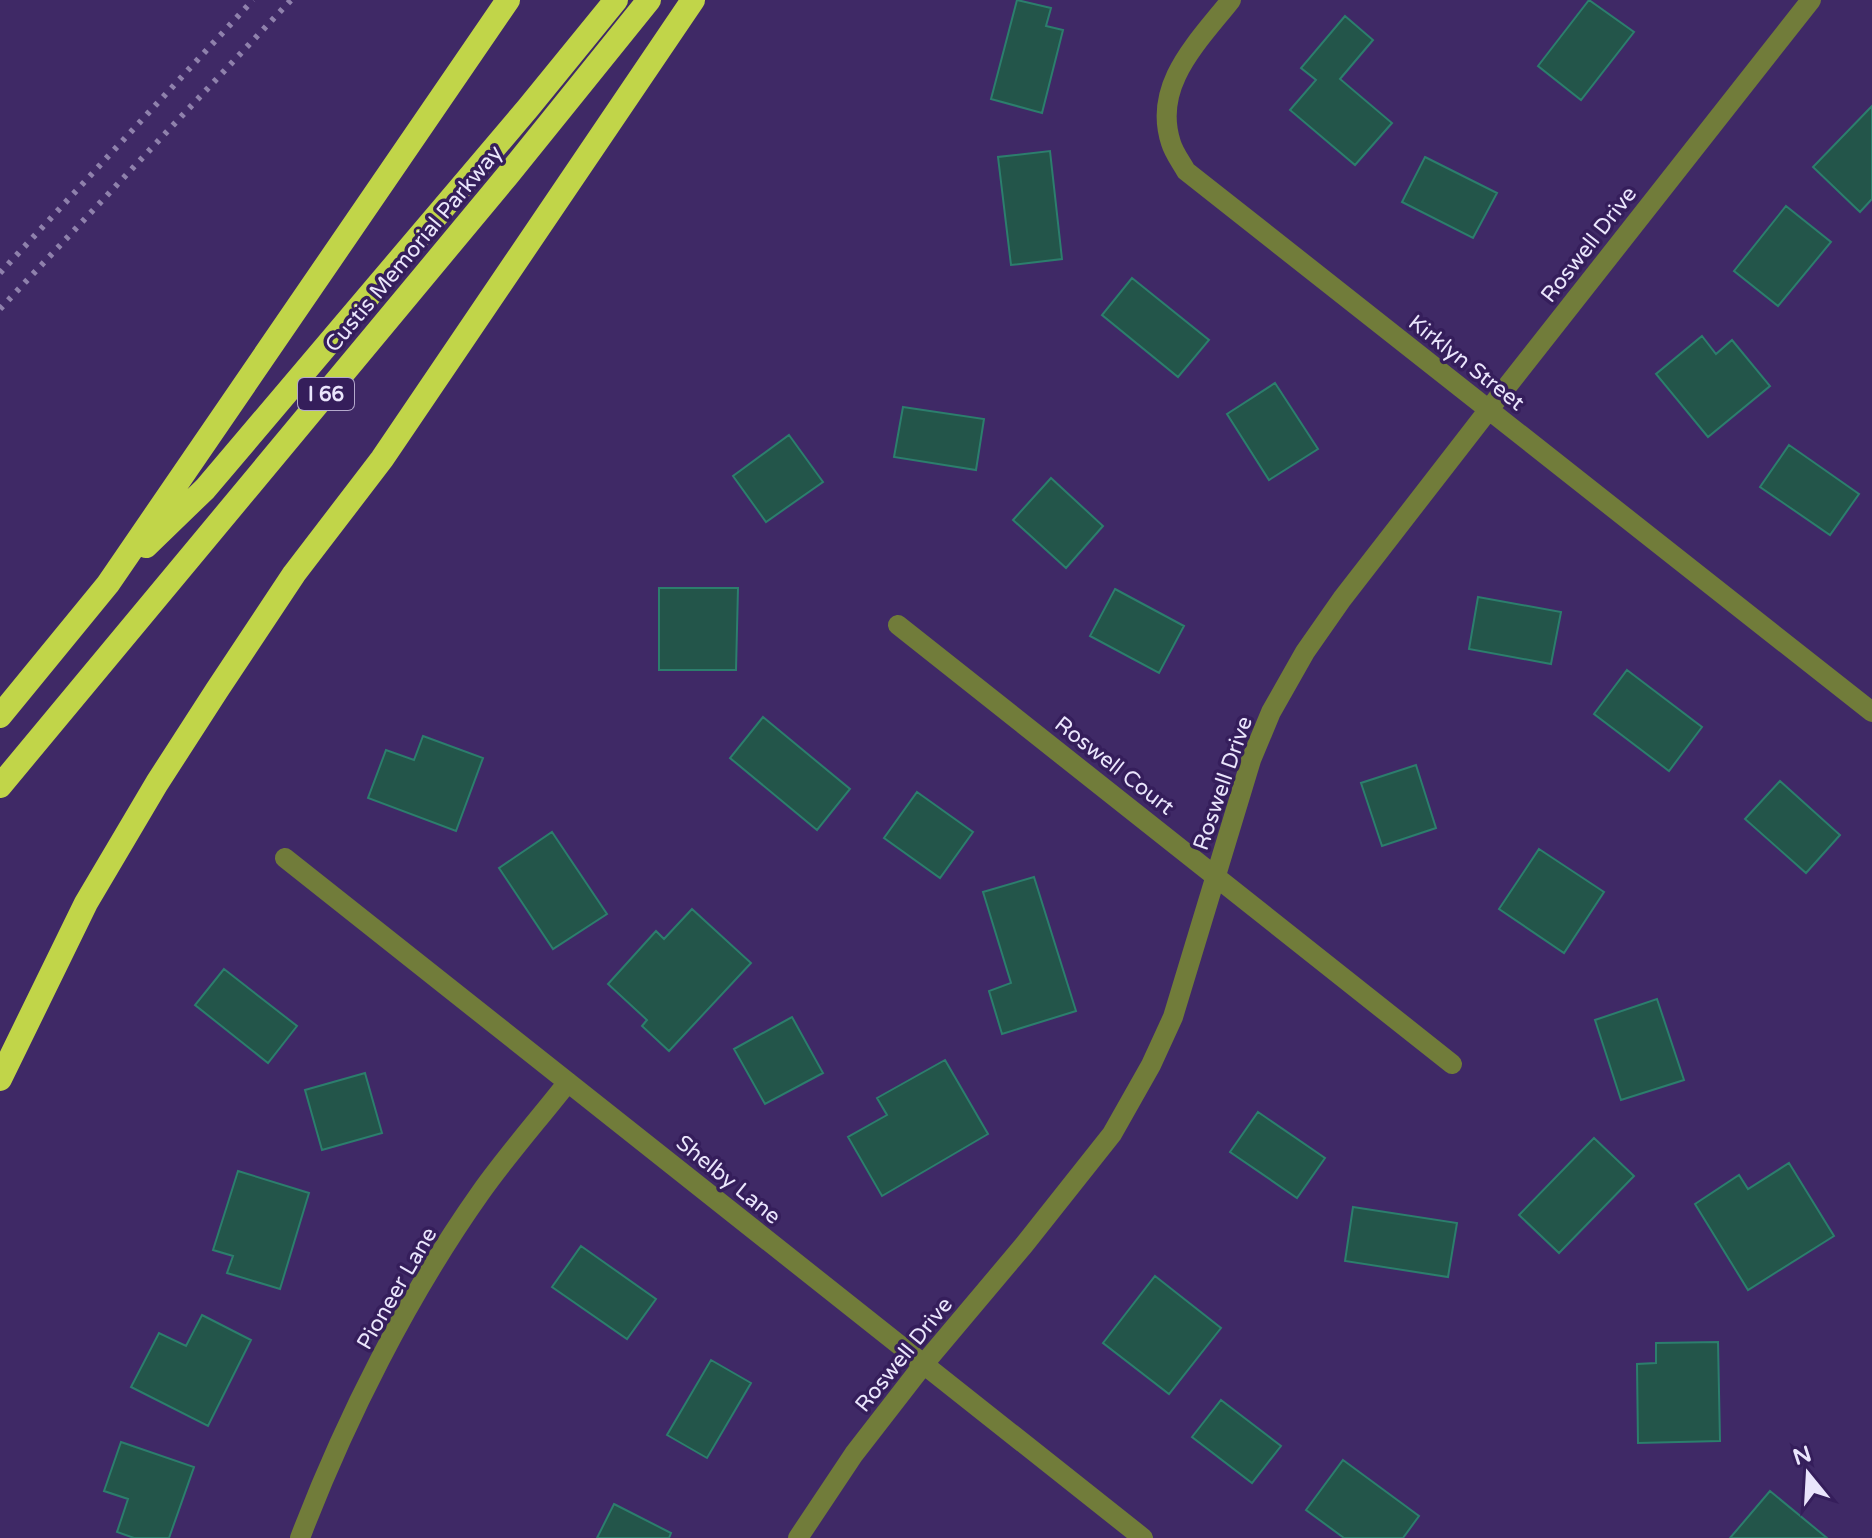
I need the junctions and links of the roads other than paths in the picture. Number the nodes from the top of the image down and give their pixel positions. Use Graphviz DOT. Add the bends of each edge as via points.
graph roads {
  1 [pos="508,0"];
  2 [pos="616,0"];
  3 [pos="649,0"];
  4 [pos="693,0"];
  5 [pos="1231,0"];
  6 [pos="1811,0"];
  7 [pos="1490,408"];
  8 [pos="108,584"];
  9 [pos="898,625"];
  10 [pos="1872,712"];
  11 [pos="0,716"];
  12 [pos="0,786"];
  13 [pos="285,858"];
  14 [pos="1216,876"];
  15 [pos="1452,1064"];
  16 [pos="0,1079"];
  17 [pos="568,1082"];
  18 [pos="923,1365"];
  19 [pos="300,1538"];
  20 [pos="798,1538"];
  21 [pos="1143,1538"];
  1 -- 8 [label="highway"];
  2 -- 8 [label="highway" via="205,489"];
  3 -- 12 [label="highway, Custis Memorial Parkway / I 66"];
  4 -- 16 [label="highway" via="200,717 86,903"];
  5 -- 7 [label="street, Kirklyn Street" via="1179,67 1168,91 1165,118 1171,145 1186,171"];
  6 -- 7 [label="street, Roswell Drive"];
  7 -- 10 [label="street, Kirklyn Street"];
  7 -- 14 [label="street, Roswell Drive" via="1305,652 1251,760"];
  8 -- 11 [label="highway"];
  9 -- 14 [label="street, Roswell Court"];
  13 -- 17 [label="street, Shelby Lane"];
  14 -- 15 [label="street, Roswell Court"];
  14 -- 18 [label="street, Roswell Drive" via="1173,1017 1112,1134"];
  17 -- 18 [label="street, Shelby Lane"];
  17 -- 19 [label="street, Pioneer Lane" via="481,1192 412,1301 329,1463"];
  18 -- 20 [label="street, Roswell Drive"];
  18 -- 21 [label="street, Shelby Lane"];
}
